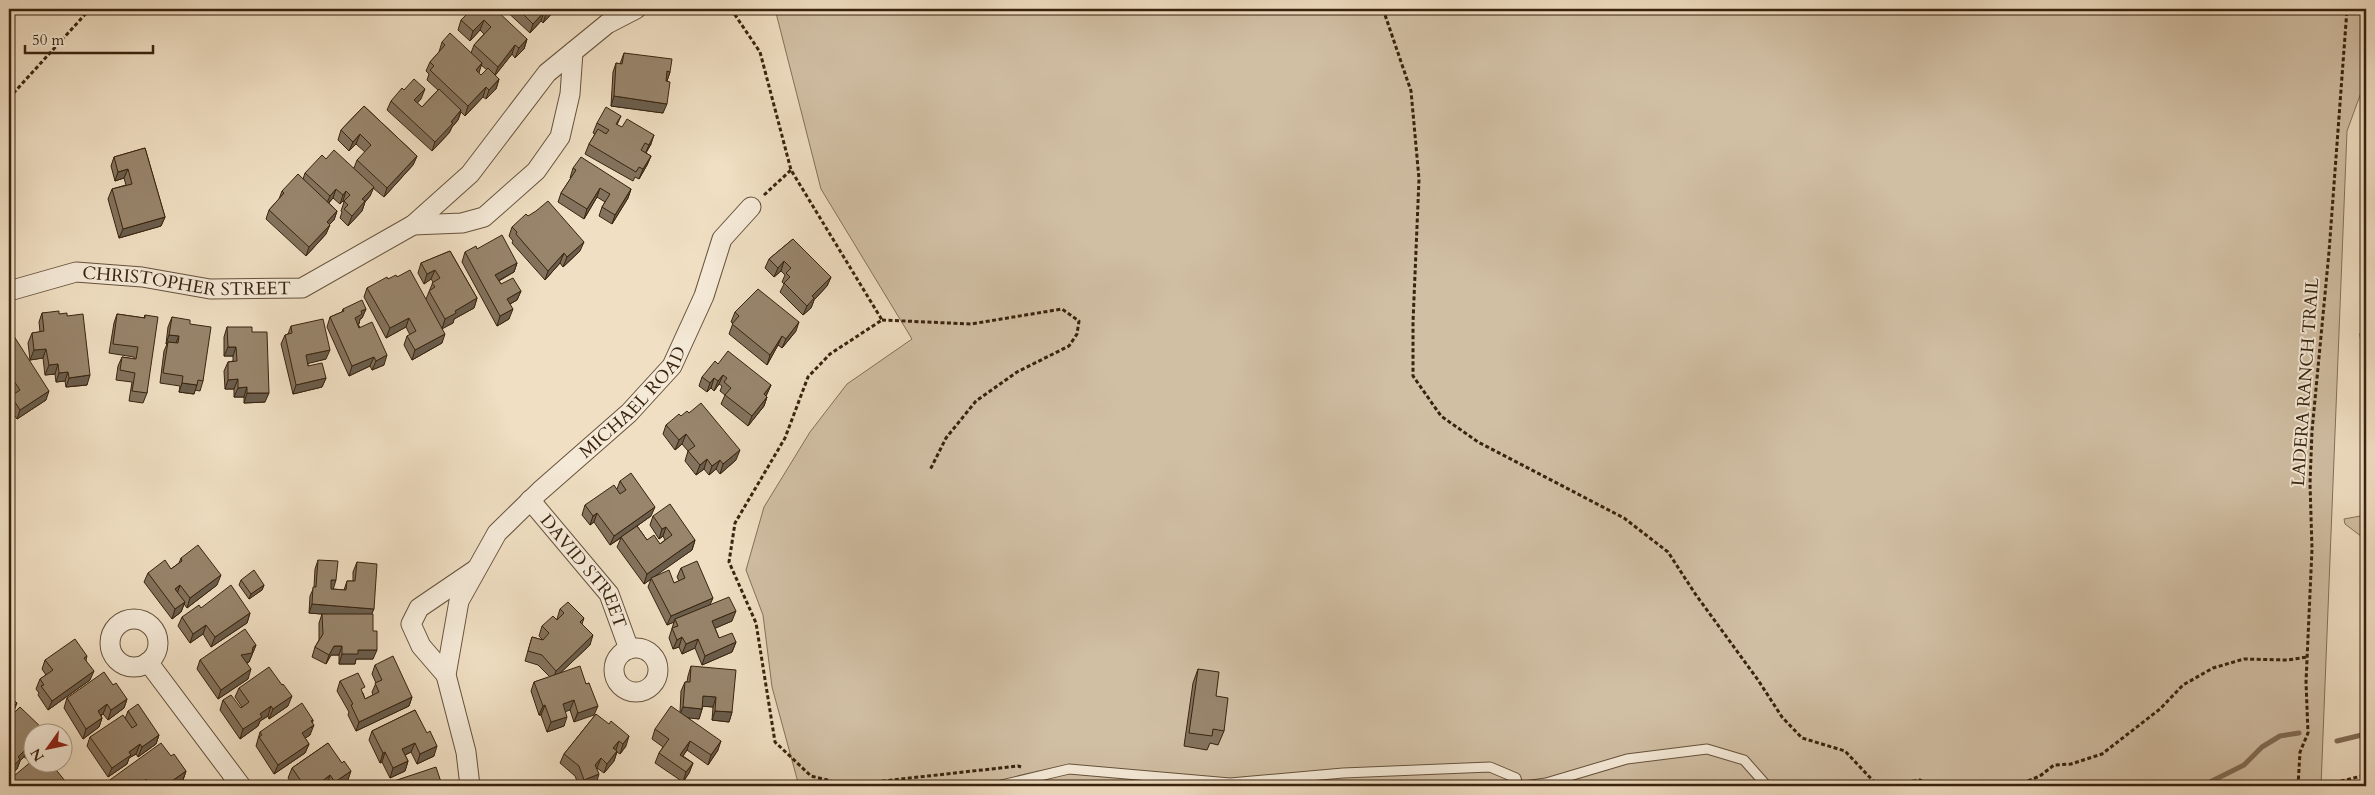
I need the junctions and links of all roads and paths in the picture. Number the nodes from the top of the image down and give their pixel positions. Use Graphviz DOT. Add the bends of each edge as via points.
graph roads {
  1 [pos="90,9"];
  2 [pos="636,9"];
  3 [pos="731,9"];
  4 [pos="1383,9"];
  5 [pos="2347,9"];
  6 [pos="573,52"];
  7 [pos="9,98"];
  8 [pos="791,170"];
  9 [pos="751,207"];
  10 [pos="412,225"];
  11 [pos="9,291"];
  12 [pos="882,320"];
  13 [pos="930,470"];
  14 [pos="530,500"];
  15 [pos="476,570"];
  16 [pos="629,649"];
  17 [pos="2307,657"];
  18 [pos="148,662"];
  19 [pos="446,675"];
  20 [pos="2366,775"];
  21 [pos="1040,776"];
  22 [pos="241,786"];
  23 [pos="470,786"];
  24 [pos="997,786"];
  25 [pos="1518,786"];
  26 [pos="1524,786"];
  27 [pos="1766,786"];
  28 [pos="1878,786"];
  29 [pos="1887,786"];
  30 [pos="1930,786"];
  31 [pos="2016,786"];
  32 [pos="2298,786"];
  33 [pos="2329,786"];
  1 -- 7 [label="path"];
  2 -- 6 [label="street, CHRISTOPHER STREET" via="607,24"];
  3 -- 8 [label="path" via="760,52"];
  4 -- 28 [label="path" via="1410,91 1419,179 1413,376 1441,416 1478,442 1624,518 1668,552 1782,717 1802,738 1845,751"];
  5 -- 17 [label="path, LADERA RANCH TRAIL" via="2312,431 2312,549"];
  6 -- 10 [label="street, CHRISTOPHER STREET" via="547,73 470,174"];
  6 -- 10 [label="street, CHRISTOPHER STREET" via="570,94 560,137 536,171 484,217 462,223"];
  8 -- 9 [label="path"];
  8 -- 12 [label="path"];
  9 -- 14 [label="street, MICHAEL ROAD" via="722,239 704,296 672,366 629,413"];
  10 -- 11 [label="street, CHRISTOPHER STREET" via="302,288 210,289 142,277 76,272"];
  12 -- 13 [label="path" via="971,324 1062,309 1079,321 1077,334 1069,346 1017,372 976,401 946,438"];
  12 -- 21 [label="path" via="830,354 808,377 785,438 735,524 729,562 756,623 775,742 811,776 847,785 1018,766"];
  14 -- 15 [label="street, MICHAEL ROAD" via="497,533"];
  14 -- 16 [label="street, DAVID STREET" via="609,594"];
  15 -- 19 [label="street, MICHAEL ROAD" via="459,601"];
  15 -- 19 [label="street, MICHAEL ROAD" via="419,608 411,624 421,646"];
  17 -- 31 [label="path" via="2244,659 2213,668 2183,685 2160,709 2102,754 2071,764 2054,765 2040,776"];
  17 -- 32 [label="path, LADERA RANCH TRAIL" via="2308,733 2300,752"];
  18 -- 22 [label="street"];
  19 -- 23 [label="street, MICHAEL ROAD" via="466,752"];
  20 -- 33 [label="path"];
  21 -- 24 [label="lane"];
  21 -- 25 [label="lane" via="1069,769 1230,783 1342,773 1490,767 1516,778"];
  26 -- 27 [label="lane" via="1546,783 1627,759 1707,749 1744,760"];
  29 -- 30 [label="path" via="1920,780"];
}
